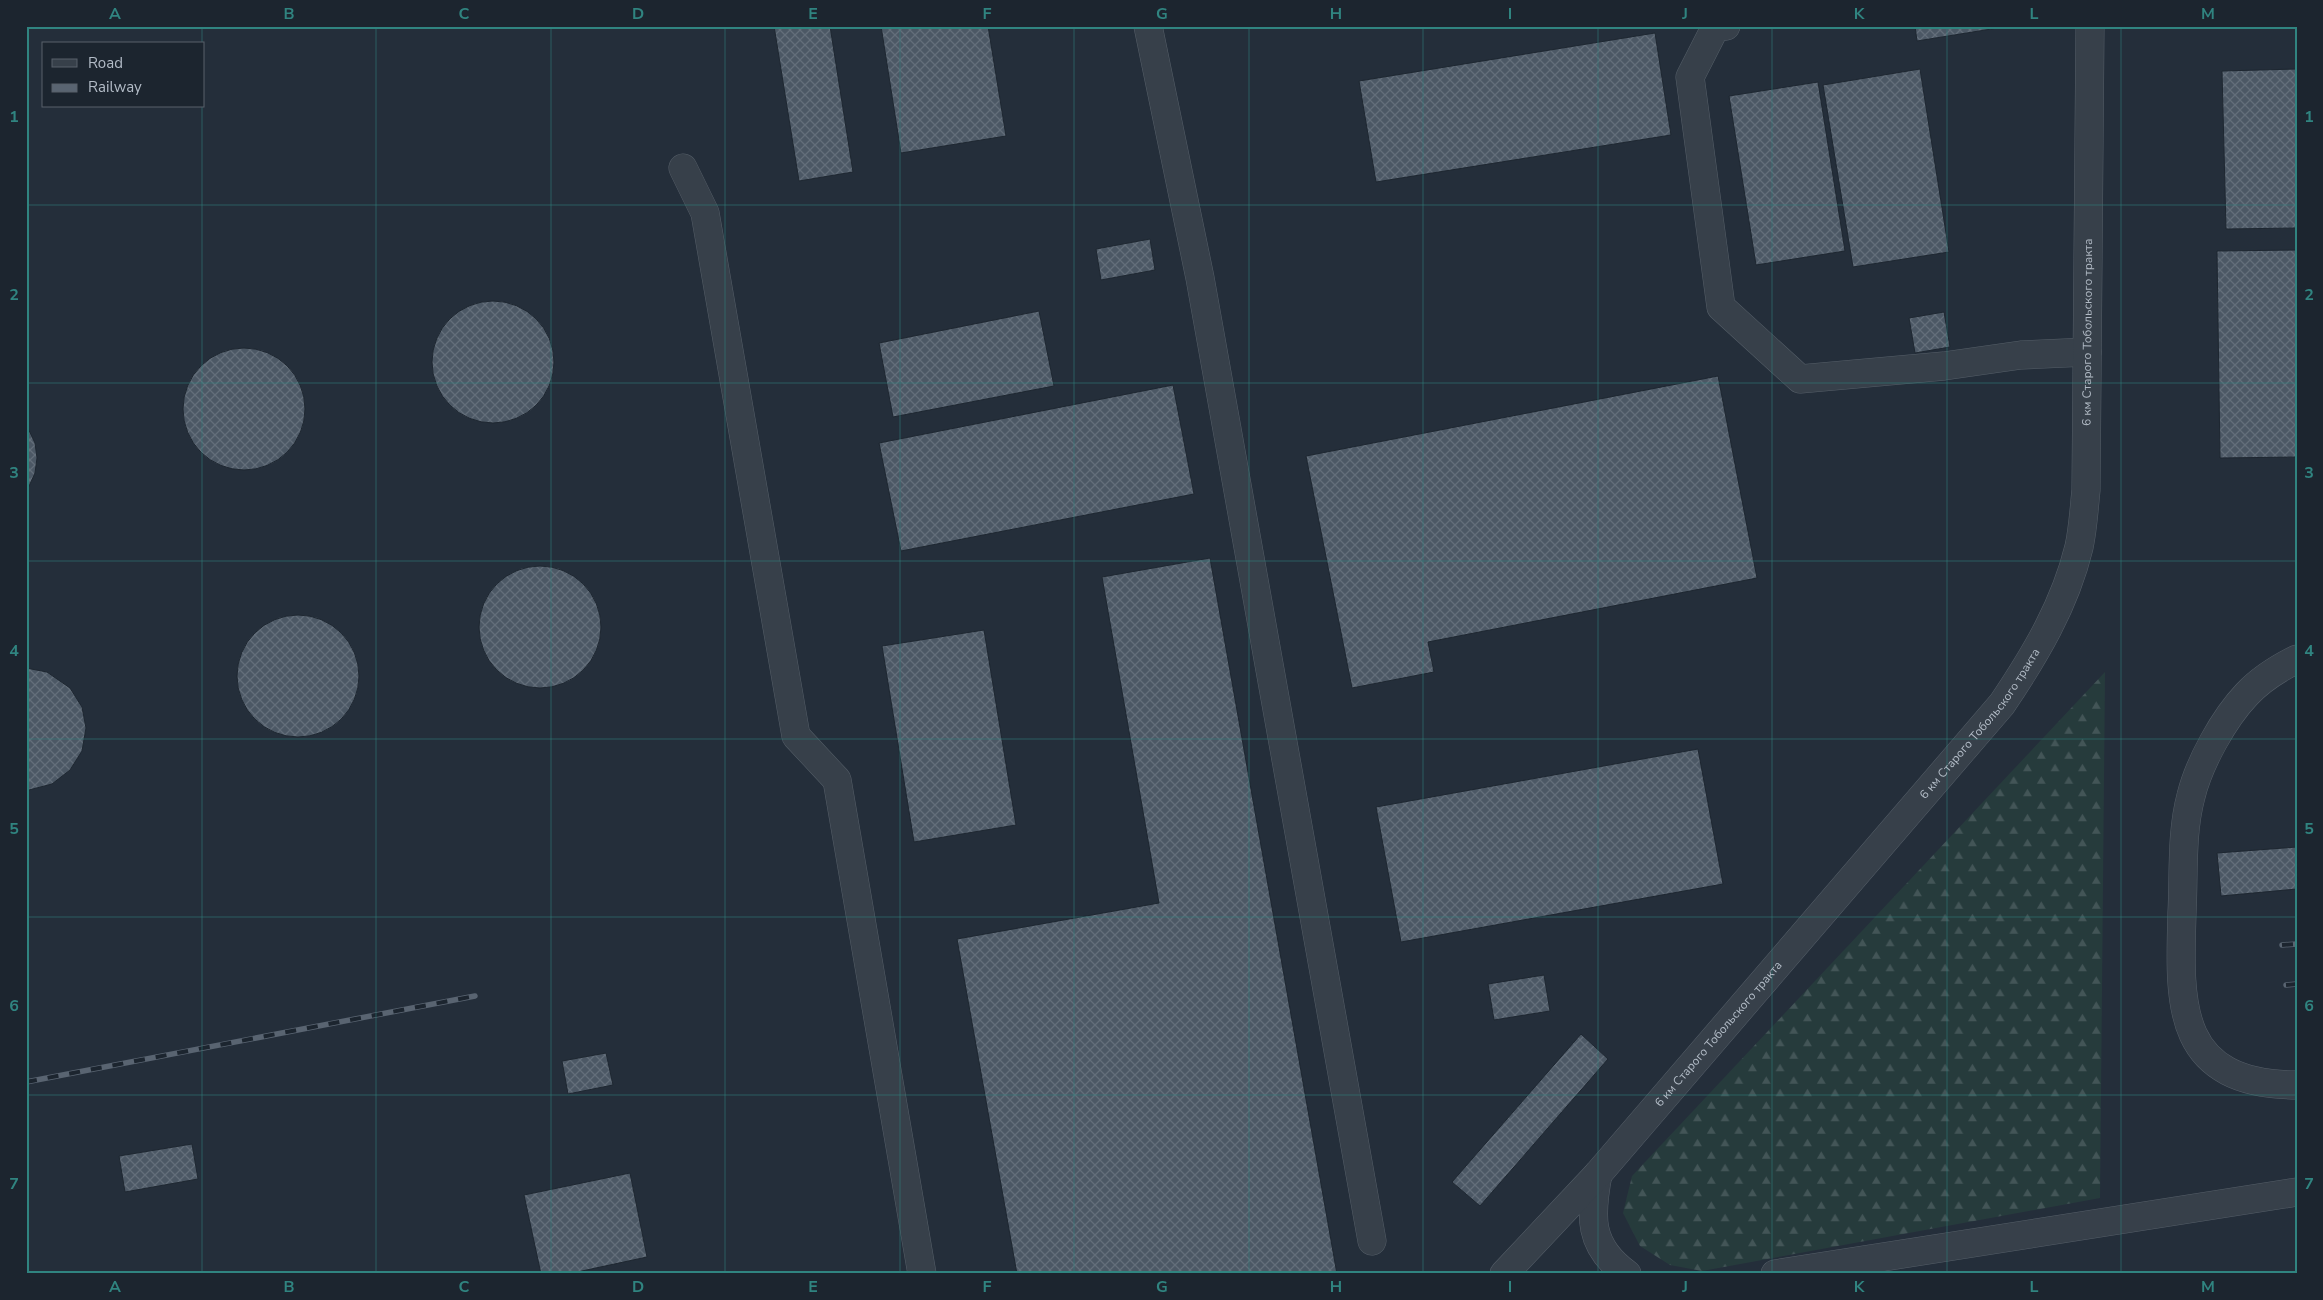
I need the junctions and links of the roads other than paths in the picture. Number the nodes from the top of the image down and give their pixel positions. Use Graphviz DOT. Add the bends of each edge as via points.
graph roads {
  1 [pos="1148,26"];
  2 [pos="1726,26"];
  3 [pos="2090,26"];
  4 [pos="684,168"];
  5 [pos="2087,352"];
  6 [pos="2297,659"];
  7 [pos="2297,1085"];
  8 [pos="1598,1174"];
  9 [pos="2297,1192"];
  10 [pos="1372,1242"];
  11 [pos="922,1274"];
  12 [pos="1504,1274"];
  13 [pos="1627,1274"];
  14 [pos="1775,1274"];
  1 -- 10 [label="street" via="1200,278"];
  2 -- 5 [label="street" via="1714,28 1690,77 1721,307 1800,379 1944,366 2021,355"];
  3 -- 5 [label="street, 6 км Старого Тобольского тракта"];
  4 -- 11 [label="street" via="705,213 796,736 837,780"];
  5 -- 8 [label="street, 6 км Старого Тобольского тракта" via="2086,490 2079,546 2061,604 2035,655 2002,704"];
  6 -- 7 [label="street" via="2278,669 2247,694 2221,730 2191,795 2186,827 2180,976 2190,1032 2204,1052 2224,1069 2252,1081"];
  8 -- 12 [label="street, 6 км Старого Тобольского тракта"];
  8 -- 13 [label="street" via="1592,1207 1594,1229 1604,1251"];
  9 -- 14 [label="street"];
}
